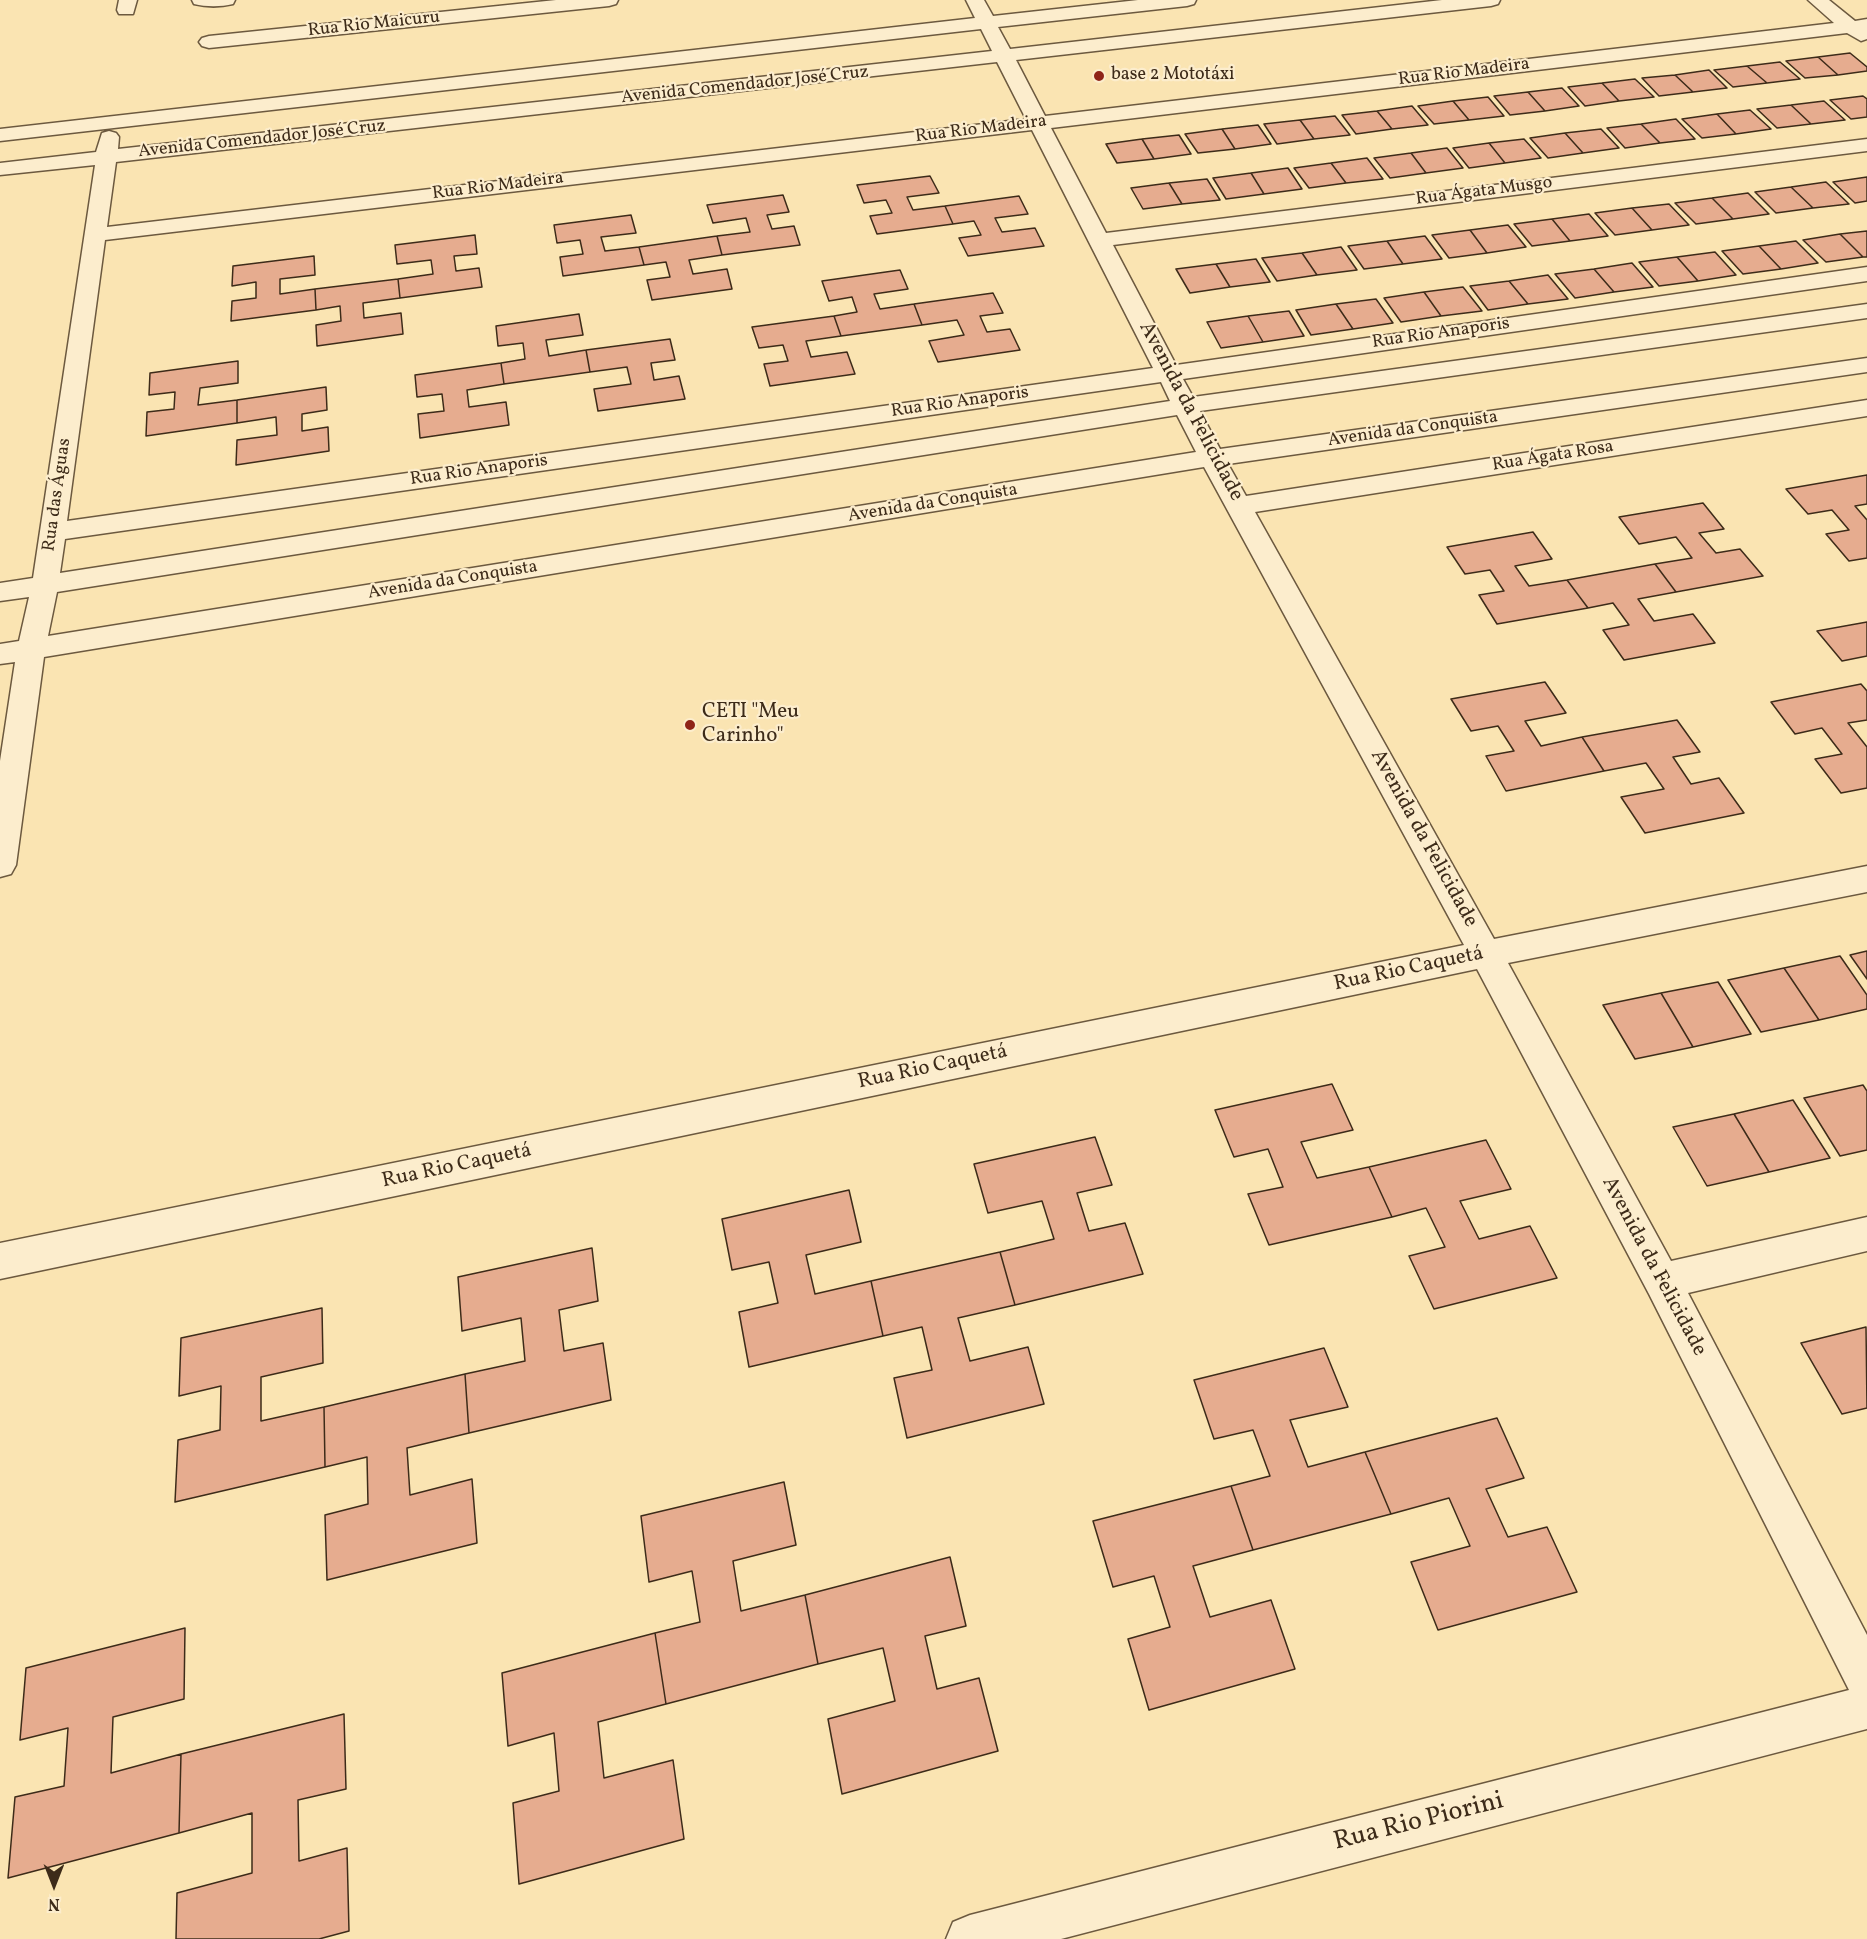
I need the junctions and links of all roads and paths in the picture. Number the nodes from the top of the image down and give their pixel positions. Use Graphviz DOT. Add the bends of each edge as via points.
graph roads {
  1 [pos="201,0"];
  2 [pos="226,0"];
  3 [pos="609,0"];
  4 [pos="1187,0"];
  5 [pos="1491,0"];
  6 [pos="1817,0"];
  7 [pos="455,8"];
  8 [pos="980,11"];
  9 [pos="1862,31"];
  10 [pos="209,42"];
  11 [pos="1003,57"];
  12 [pos="110,124"];
  13 [pos="1039,124"];
  14 [pos="0,135"];
  15 [pos="1867,145"];
  16 [pos="107,158"];
  17 [pos="0,169"];
  18 [pos="95,235"];
  19 [pos="1100,240"];
  20 [pos="1867,274"];
  21 [pos="1867,311"];
  22 [pos="1867,365"];
  23 [pos="1168,373"];
  24 [pos="1185,406"];
  25 [pos="1867,408"];
  26 [pos="1212,458"];
  27 [pos="1240,506"];
  28 [pos="52,532"];
  29 [pos="45,586"];
  30 [pos="0,592"];
  31 [pos="31,649"];
  32 [pos="0,654"];
  33 [pos="0,864"];
  34 [pos="1867,879"];
  35 [pos="1486,954"];
  36 [pos="1867,1234"];
  37 [pos="0,1261"];
  38 [pos="1662,1281"];
  39 [pos="1867,1680"];
  40 [pos="1867,1707"];
  41 [pos="970,1939"];
  1 -- 2 [label="street"];
  3 -- 7 [label="street, Rua Rio Maicuru"];
  4 -- 8 [label="street, Avenida Comendador José Cruz"];
  5 -- 11 [label="street, Avenida Comendador José Cruz"];
  6 -- 9 [label="street"];
  7 -- 10 [label="street, Rua Rio Maicuru"];
  8 -- 11 [label="street, Avenida da Felicidade"];
  8 -- 12 [label="street, Avenida Comendador José Cruz"];
  9 -- 13 [label="street, Rua Rio Madeira"];
  11 -- 13 [label="street, Avenida da Felicidade"];
  11 -- 16 [label="street, Avenida Comendador José Cruz"];
  12 -- 14 [label="street, Avenida Comendador José Cruz"];
  12 -- 16 [label="street, Rua das Águas"];
  13 -- 18 [label="street, Rua Rio Madeira"];
  13 -- 19 [label="street, Avenida da Felicidade"];
  15 -- 19 [label="street, Rua Ágata Musgo"];
  16 -- 17 [label="street, Avenida Comendador José Cruz"];
  16 -- 18 [label="street, Rua das Águas"];
  18 -- 28 [label="street, Rua das Águas"];
  19 -- 23 [label="street, Avenida da Felicidade"];
  20 -- 23 [label="street, Rua Rio Anaporis"];
  21 -- 24 [label="street"];
  22 -- 26 [label="street, Avenida da Conquista"];
  23 -- 24 [label="street, Avenida da Felicidade"];
  23 -- 28 [label="street, Rua Rio Anaporis"];
  24 -- 26 [label="street, Avenida da Felicidade"];
  24 -- 29 [label="street"];
  25 -- 27 [label="street, Rua Ágata Rosa"];
  26 -- 27 [label="street, Avenida da Felicidade"];
  26 -- 31 [label="street, Avenida da Conquista"];
  27 -- 35 [label="street, Avenida da Felicidade"];
  28 -- 29 [label="street, Rua das Águas"];
  29 -- 30 [label="street"];
  29 -- 31 [label="street, Rua das Águas"];
  31 -- 32 [label="street, Avenida da Conquista"];
  31 -- 33 [label="street, Rua das Águas"];
  34 -- 35 [label="street, Rua Rio Caquetá"];
  35 -- 37 [label="street, Rua Rio Caquetá"];
  35 -- 38 [label="street, Avenida da Felicidade"];
  36 -- 38 [label="street"];
  38 -- 39 [label="street, Avenida da Felicidade"];
  40 -- 41 [label="street, Rua Rio Piorini"];
}
